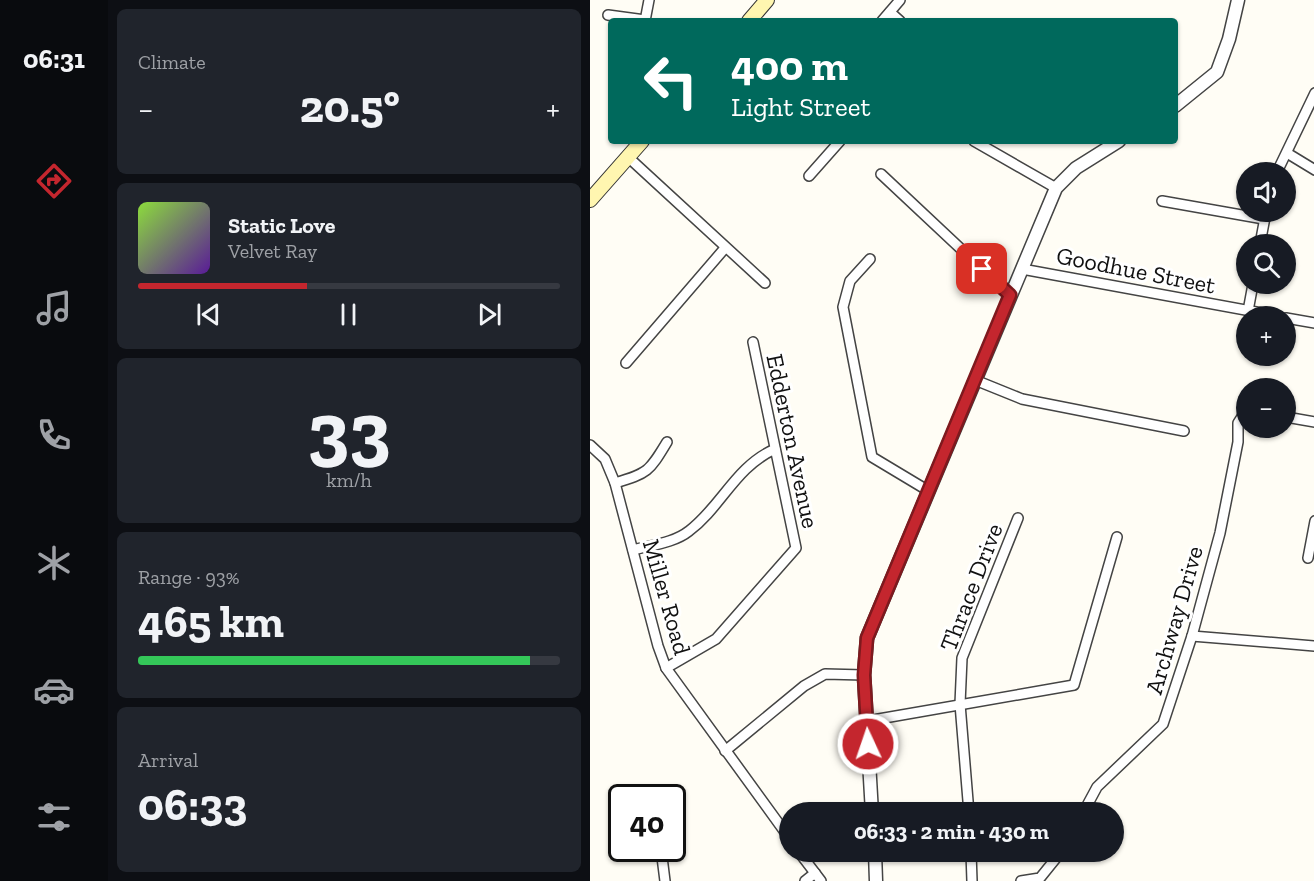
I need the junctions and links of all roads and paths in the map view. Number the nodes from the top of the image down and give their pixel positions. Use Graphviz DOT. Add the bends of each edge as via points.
graph roads {
  1 [pos="649,0"];
  2 [pos="767,0"];
  3 [pos="900,0"];
  4 [pos="1238,0"];
  5 [pos="890,12"];
  6 [pos="608,15"];
  7 [pos="626,18"];
  8 [pos="646,18"];
  9 [pos="752,18"];
  10 [pos="885,18"];
  11 [pos="897,18"];
  12 [pos="1314,93"];
  13 [pos="1178,104"];
  14 [pos="639,144"];
  15 [pos="837,144"];
  16 [pos="979,144"];
  17 [pos="1115,144"];
  18 [pos="1287,153"];
  19 [pos="628,157"];
  20 [pos="1282,162"];
  21 [pos="1314,170"];
  22 [pos="881,174"];
  23 [pos="809,176"];
  24 [pos="1056,188"];
  25 [pos="590,200"];
  26 [pos="1162,201"];
  27 [pos="1236,211"];
  28 [pos="725,248"];
  29 [pos="870,259"];
  30 [pos="1022,269"];
  31 [pos="766,283"];
  32 [pos="1010,295"];
  33 [pos="1236,309"];
  34 [pos="1296,320"];
  35 [pos="1314,323"];
  36 [pos="753,342"];
  37 [pos="626,363"];
  38 [pos="976,380"];
  39 [pos="1296,419"];
  40 [pos="1314,422"];
  41 [pos="1184,431"];
  42 [pos="1238,438"];
  43 [pos="666,442"];
  44 [pos="590,445"];
  45 [pos="775,449"];
  46 [pos="615,483"];
  47 [pos="927,490"];
  48 [pos="1018,518"];
  49 [pos="1314,521"];
  50 [pos="1117,537"];
  51 [pos="633,550"];
  52 [pos="1308,558"];
  53 [pos="1192,636"];
  54 [pos="1314,646"];
  55 [pos="666,668"];
  56 [pos="864,675"];
  57 [pos="960,704"];
  58 [pos="867,721"];
  59 [pos="725,751"];
  60 [pos="871,802"];
  61 [pos="968,802"];
  62 [pos="1089,802"];
  63 [pos="779,824"];
  64 [pos="663,862"];
  65 [pos="807,862"];
  66 [pos="875,862"];
  67 [pos="971,862"];
  68 [pos="1053,862"];
  69 [pos="818,877"];
  70 [pos="665,881"];
  71 [pos="805,881"];
  72 [pos="876,881"];
  73 [pos="972,881"];
  74 [pos="1021,881"];
  1 -- 8 [label="street"];
  2 -- 9 [label="main road"];
  3 -- 5 [label="street"];
  4 -- 13 [label="street" via="1217,72"];
  5 -- 10 [label="street"];
  5 -- 11 [label="street"];
  6 -- 7 [label="street"];
  12 -- 18 [label="street"];
  14 -- 19 [label="main road"];
  15 -- 23 [label="street"];
  16 -- 24 [label="street"];
  17 -- 24 [label="street" via="1076,168"];
  18 -- 20 [label="street"];
  18 -- 21 [label="street"];
  19 -- 25 [label="main road"];
  19 -- 28 [label="street"];
  22 -- 32 [label="street"];
  24 -- 30 [label="street"];
  26 -- 27 [label="street"];
  28 -- 31 [label="street"];
  28 -- 37 [label="street"];
  29 -- 47 [label="street" via="850,282 843,307 872,457"];
  30 -- 32 [label="street"];
  30 -- 33 [label="street, Goodhue Street"];
  32 -- 38 [label="street"];
  34 -- 35 [label="street"];
  36 -- 45 [label="street, Edderton Avenue"];
  38 -- 41 [label="street" via="1022,399"];
  38 -- 47 [label="street"];
  39 -- 40 [label="street"];
  42 -- 53 [label="street, Archway Drive" via="1220,533"];
  43 -- 46 [label="street" via="644,474"];
  44 -- 46 [label="street, Miller Road" via="605,459"];
  45 -- 51 [label="street" via="755,458 689,531 672,541"];
  45 -- 55 [label="street, Edderton Avenue" via="796,548 716,639"];
  46 -- 51 [label="street, Miller Road"];
  47 -- 56 [label="street" via="867,638"];
  48 -- 57 [label="street, Thrace Drive" via="962,658"];
  49 -- 52 [label="street"];
  50 -- 57 [label="street" via="1074,685"];
  51 -- 55 [label="street, Miller Road"];
  53 -- 54 [label="street"];
  53 -- 62 [label="street, Archway Drive" via="1163,724 1097,787"];
  55 -- 59 [label="street, Miller Road"];
  56 -- 58 [label="street"];
  56 -- 59 [label="street" via="826,674 804,686"];
  57 -- 58 [label="street"];
  57 -- 61 [label="street, Thrace Drive"];
  58 -- 60 [label="street"];
  59 -- 63 [label="street, Miller Road"];
  64 -- 70 [label="street"];
  65 -- 69 [label="street"];
  66 -- 72 [label="street"];
  67 -- 73 [label="street"];
  68 -- 74 [label="street" via="1040,878"];
  69 -- 71 [label="street"];
}
